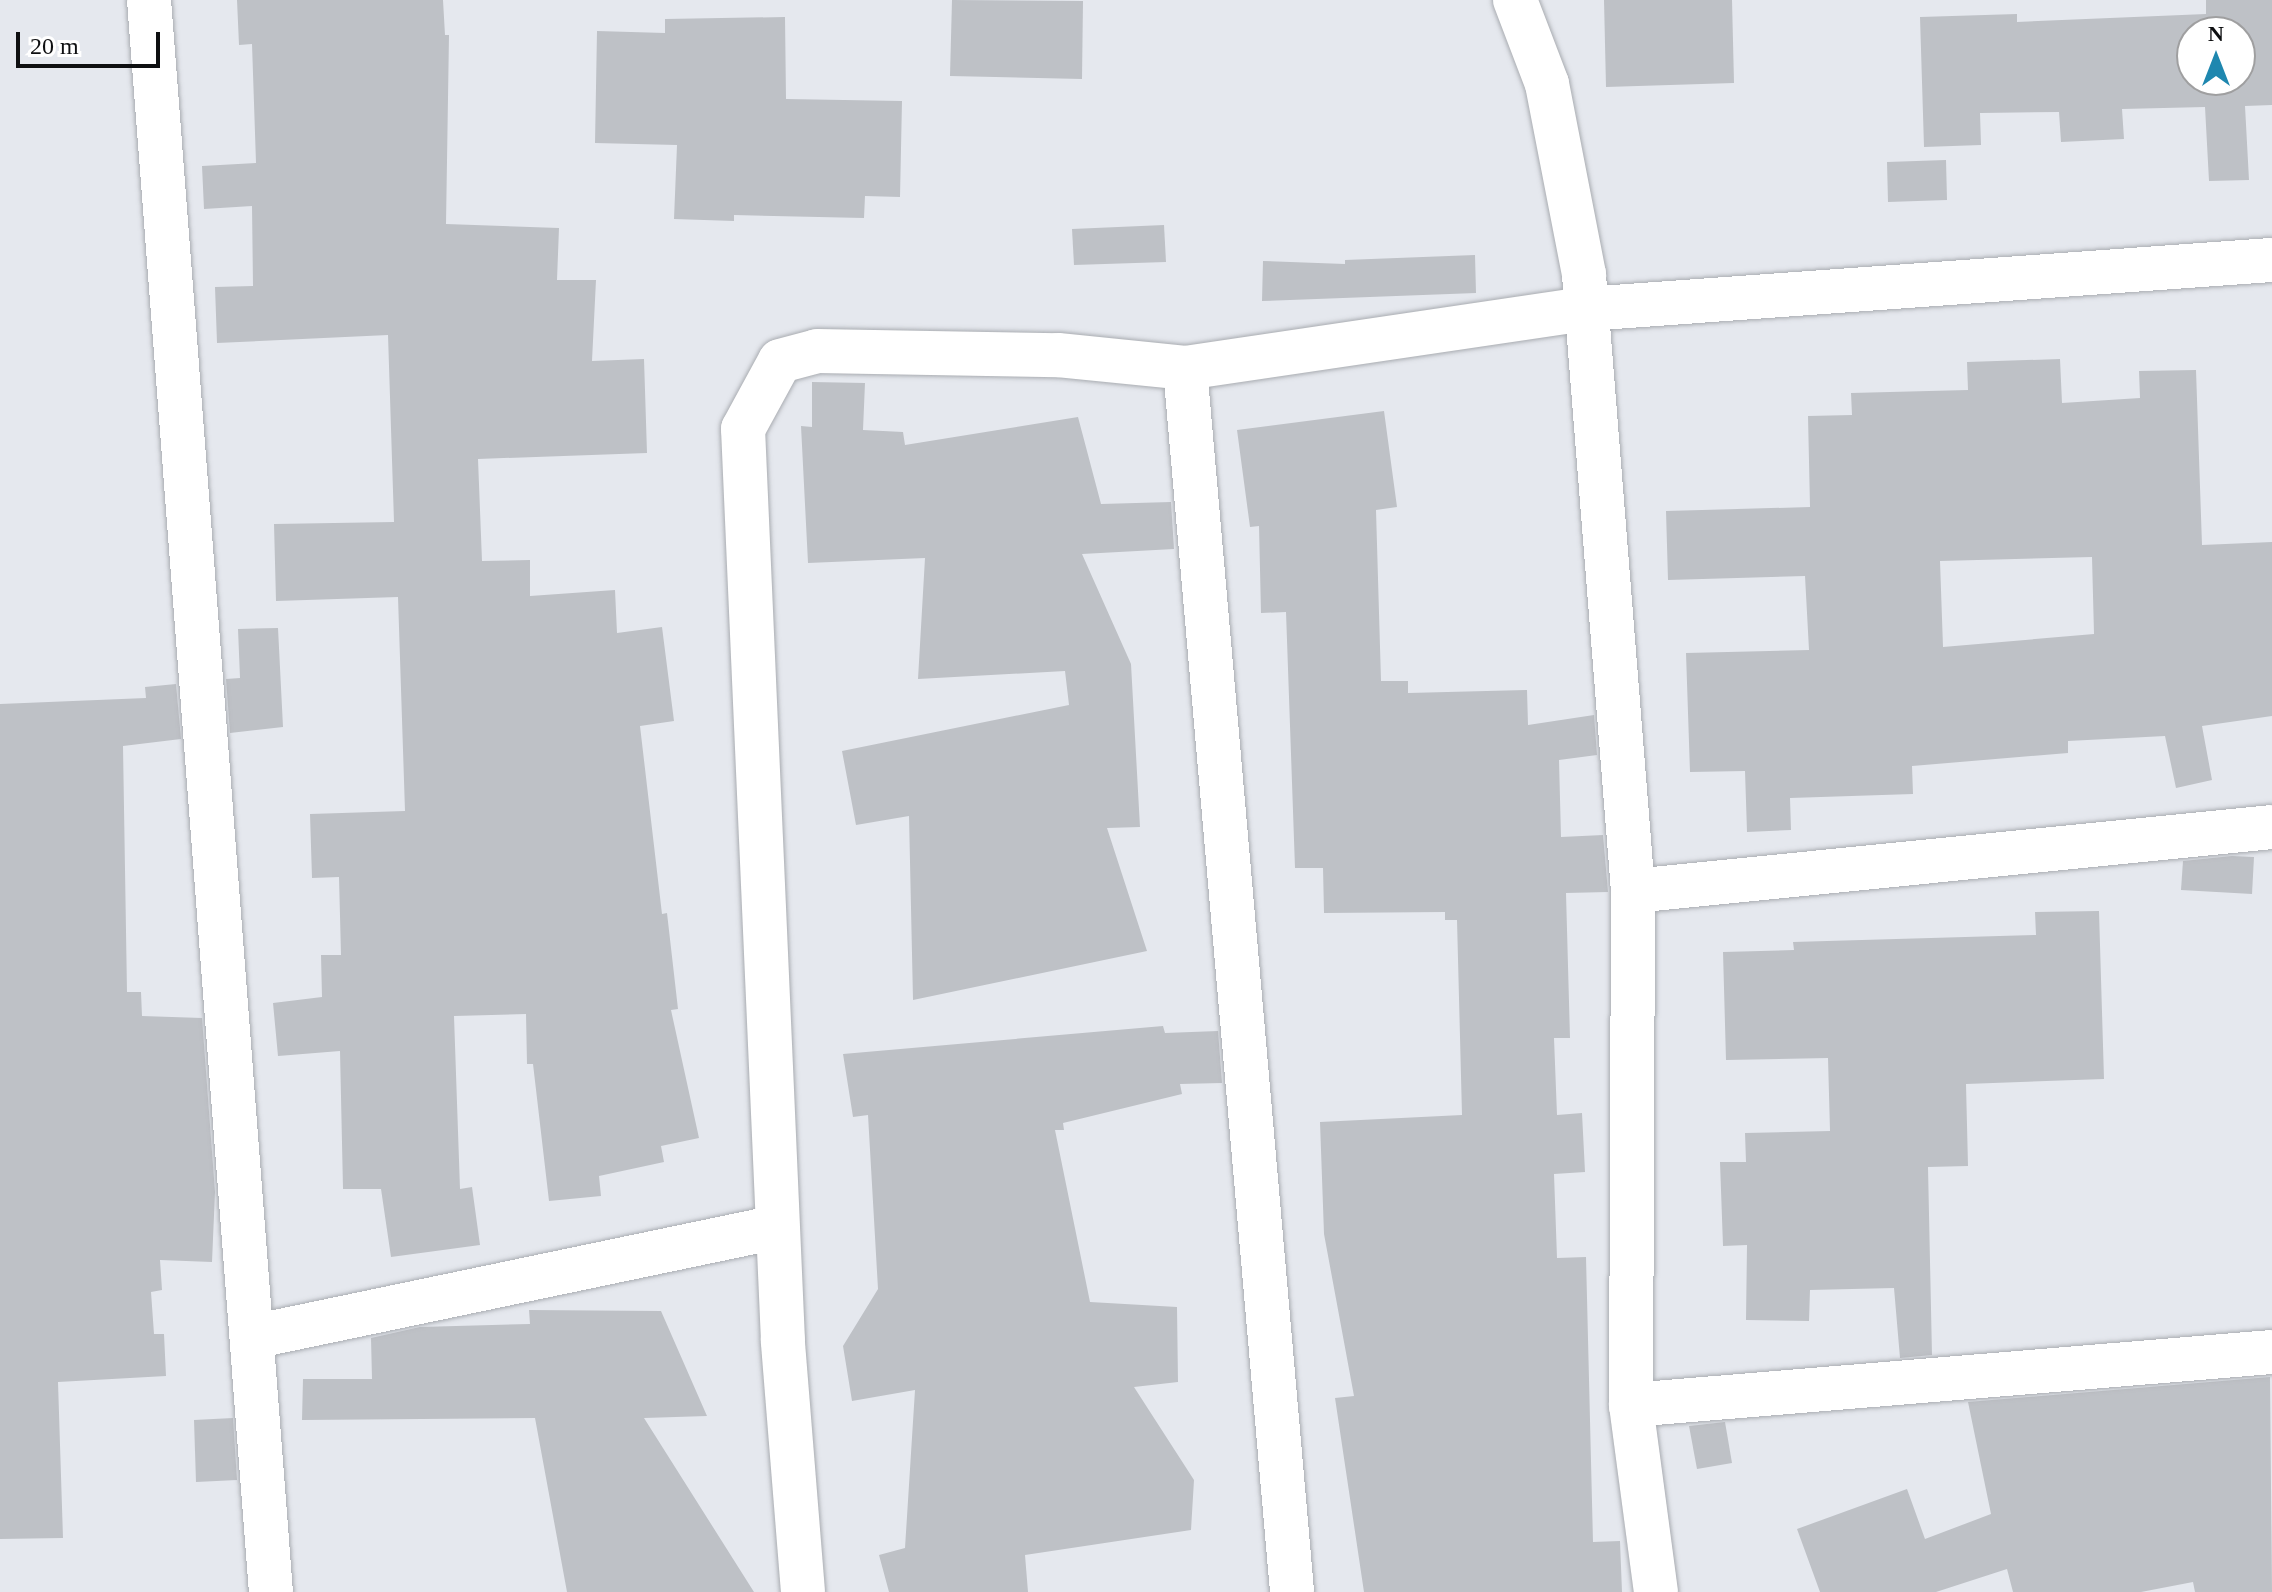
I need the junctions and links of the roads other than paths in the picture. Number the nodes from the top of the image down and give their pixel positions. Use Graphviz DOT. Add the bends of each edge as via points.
graph roads {
  1 [pos="149,0"];
  2 [pos="1515,0"];
  3 [pos="2272,260"];
  4 [pos="1586,309"];
  5 [pos="1185,368"];
  6 [pos="2272,827"];
  7 [pos="1633,891"];
  8 [pos="777,1227"];
  9 [pos="252,1337"];
  10 [pos="2272,1352"];
  11 [pos="1631,1405"];
  12 [pos="271,1592"];
  13 [pos="803,1592"];
  14 [pos="1292,1592"];
  15 [pos="1656,1592"];
  1 -- 9 [label="street"];
  2 -- 4 [label="street" via="1547,84 1568,181"];
  3 -- 4 [label="street"];
  4 -- 5 [label="street"];
  4 -- 7 [label="street"];
  5 -- 8 [label="street" via="1058,355 817,351 780,361 762,385 743,429"];
  5 -- 14 [label="street"];
  6 -- 7 [label="street"];
  7 -- 11 [label="street"];
  8 -- 9 [label="street"];
  8 -- 13 [label="street"];
  9 -- 12 [label="street"];
  10 -- 11 [label="street"];
  11 -- 15 [label="street"];
}
